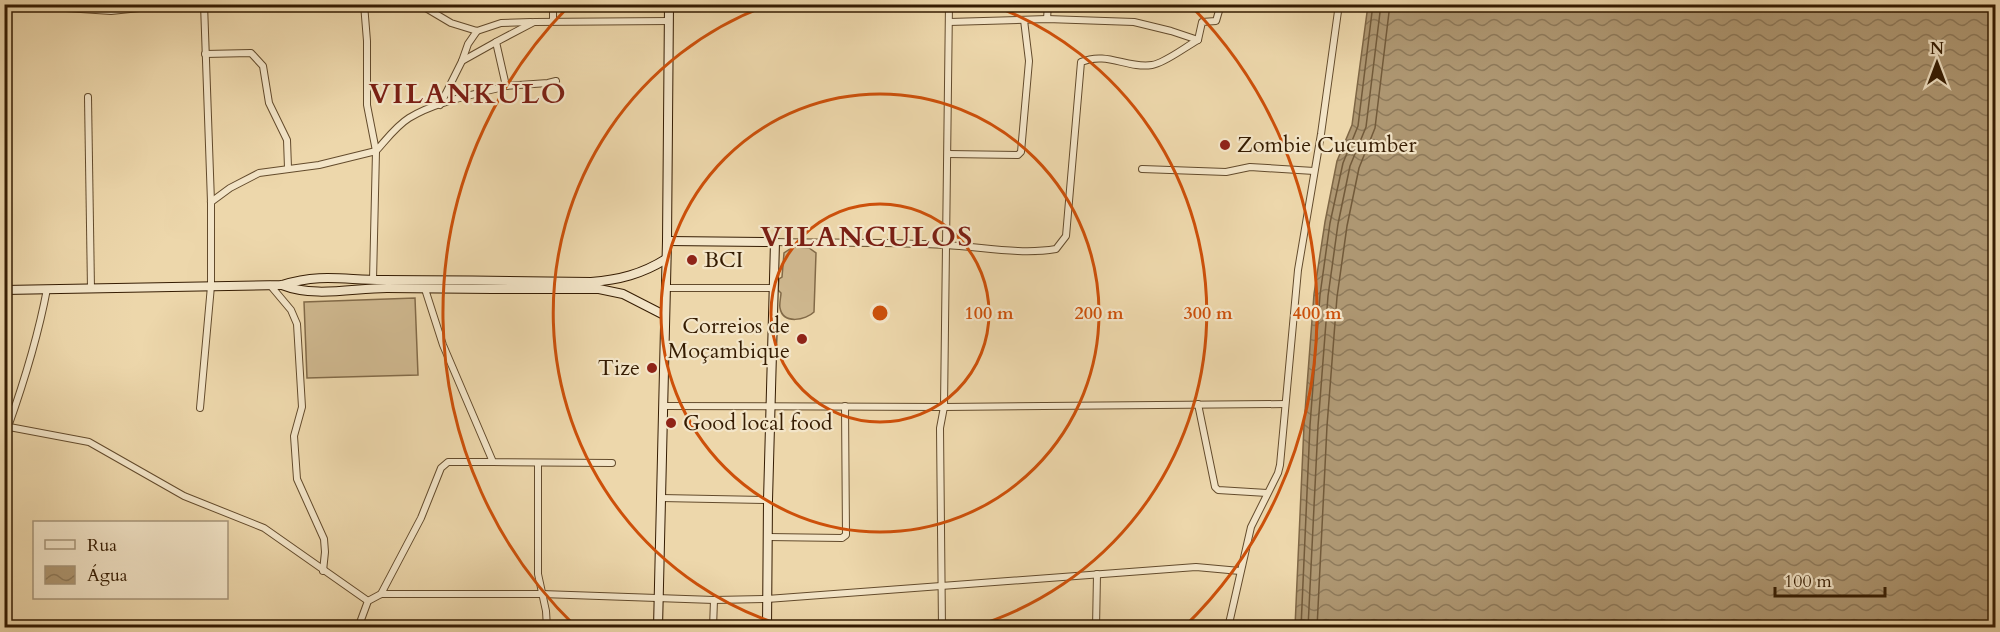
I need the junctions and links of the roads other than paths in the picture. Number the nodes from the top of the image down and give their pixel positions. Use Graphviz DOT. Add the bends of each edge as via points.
graph roads {
  1 [pos="6,4"];
  2 [pos="236,4"];
  3 [pos="364,4"];
  4 [pos="552,4"];
  5 [pos="669,4"];
  6 [pos="949,4"];
  7 [pos="1048,4"];
  8 [pos="1221,4"];
  9 [pos="1339,4"];
  10 [pos="204,6"];
  11 [pos="423,6"];
  12 [pos="1047,19"];
  13 [pos="1024,20"];
  14 [pos="553,21"];
  15 [pos="669,21"];
  16 [pos="534,22"];
  17 [pos="949,22"];
  18 [pos="477,31"];
  19 [pos="1198,40"];
  20 [pos="496,42"];
  21 [pos="205,54"];
  22 [pos="462,61"];
  23 [pos="556,81"];
  24 [pos="506,86"];
  25 [pos="88,97"];
  26 [pos="440,105"];
  27 [pos="376,151"];
  28 [pos="948,154"];
  29 [pos="288,168"];
  30 [pos="1142,169"];
  31 [pos="1314,171"];
  32 [pos="210,202"];
  33 [pos="667,241"];
  34 [pos="775,242"];
  35 [pos="947,245"];
  36 [pos="666,259"];
  37 [pos="326,277"];
  38 [pos="309,278"];
  39 [pos="373,280"];
  40 [pos="270,285"];
  41 [pos="282,285"];
  42 [pos="211,286"];
  43 [pos="666,288"];
  44 [pos="773,288"];
  45 [pos="92,289"];
  46 [pos="425,289"];
  47 [pos="4,290"];
  48 [pos="47,290"];
  49 [pos="308,291"];
  50 [pos="325,291"];
  51 [pos="664,315"];
  52 [pos="1285,404"];
  53 [pos="1198,405"];
  54 [pos="663,406"];
  55 [pos="770,406"];
  56 [pos="845,406"];
  57 [pos="944,407"];
  58 [pos="200,408"];
  59 [pos="6,427"];
  60 [pos="493,462"];
  61 [pos="612,463"];
  62 [pos="538,464"];
  63 [pos="1267,493"];
  64 [pos="661,498"];
  65 [pos="768,500"];
  66 [pos="768,537"];
  67 [pos="323,571"];
  68 [pos="1240,571"];
  69 [pos="1096,574"];
  70 [pos="942,587"];
  71 [pos="381,594"];
  72 [pos="542,594"];
  73 [pos="658,597"];
  74 [pos="767,599"];
  75 [pos="714,600"];
  76 [pos="368,601"];
  77 [pos="358,627"];
  78 [pos="547,627"];
  79 [pos="658,627"];
  80 [pos="713,627"];
  81 [pos="767,627"];
  82 [pos="942,627"];
  83 [pos="1096,627"];
  84 [pos="1228,627"];
  1 -- 10 [label="street" via="111,11"];
  2 -- 10 [label="street"];
  3 -- 27 [label="street" via="367,105"];
  4 -- 14 [label="street"];
  5 -- 15 [label="main road"];
  6 -- 17 [label="street"];
  7 -- 12 [label="street"];
  8 -- 19 [label="street" via="1216,21 1201,23"];
  9 -- 31 [label="street"];
  10 -- 21 [label="street"];
  11 -- 18 [label="street"];
  12 -- 13 [label="street"];
  12 -- 19 [label="street" via="1134,22"];
  13 -- 17 [label="street"];
  13 -- 28 [label="street" via="1029,61 1021,152"];
  14 -- 15 [label="street"];
  14 -- 16 [label="street"];
  15 -- 33 [label="main road"];
  16 -- 18 [label="street" via="501,23"];
  16 -- 20 [label="street"];
  17 -- 28 [label="street"];
  18 -- 22 [label="street"];
  19 -- 35 [label="street" via="1153,65 1097,57 1081,62 1066,236 1056,249"];
  20 -- 22 [label="street"];
  20 -- 24 [label="street"];
  21 -- 29 [label="street" via="251,53 262,63 269,104 287,141"];
  21 -- 32 [label="street"];
  22 -- 26 [label="street"];
  23 -- 24 [label="street"];
  24 -- 26 [label="street"];
  25 -- 45 [label="street"];
  26 -- 27 [label="street" via="401,124"];
  27 -- 29 [label="street"];
  27 -- 39 [label="street"];
  28 -- 35 [label="street"];
  29 -- 32 [label="street" via="259,173"];
  30 -- 31 [label="street" via="1226,172 1250,167"];
  31 -- 52 [label="street" via="1298,270"];
  32 -- 42 [label="street"];
  33 -- 34 [label="main road"];
  33 -- 36 [label="main road"];
  34 -- 35 [label="street"];
  34 -- 44 [label="main road"];
  35 -- 57 [label="street"];
  36 -- 39 [label="main road" via="641,272 612,280"];
  36 -- 43 [label="main road"];
  37 -- 38 [label="main road"];
  37 -- 39 [label="main road"];
  37 -- 50 [label="main road"];
  38 -- 41 [label="main road"];
  38 -- 49 [label="main road"];
  40 -- 41 [label="main road"];
  40 -- 42 [label="main road"];
  40 -- 67 [label="street" via="291,310 297,324 302,406 294,436 297,479 324,539"];
  41 -- 49 [label="main road"];
  42 -- 45 [label="main road"];
  42 -- 58 [label="street"];
  43 -- 44 [label="street"];
  43 -- 51 [label="main road"];
  44 -- 55 [label="main road"];
  45 -- 48 [label="main road"];
  46 -- 50 [label="main road"];
  46 -- 51 [label="main road" via="599,289 624,294"];
  46 -- 60 [label="street" via="441,338"];
  47 -- 48 [label="main road"];
  48 -- 59 [label="street" via="26,376"];
  49 -- 50 [label="main road"];
  51 -- 54 [label="main road"];
  52 -- 53 [label="street"];
  52 -- 63 [label="street" via="1280,465"];
  53 -- 57 [label="street"];
  53 -- 63 [label="street" via="1215,488"];
  54 -- 55 [label="street"];
  54 -- 64 [label="main road"];
  55 -- 56 [label="street"];
  55 -- 65 [label="main road"];
  56 -- 57 [label="street"];
  56 -- 66 [label="street" via="846,535"];
  57 -- 70 [label="street" via="940,428"];
  59 -- 67 [label="street" via="89,442 183,496 264,528"];
  60 -- 62 [label="street"];
  60 -- 71 [label="street" via="448,462 441,468 421,518"];
  61 -- 62 [label="street"];
  62 -- 72 [label="street" via="537,550"];
  63 -- 68 [label="street" via="1251,526"];
  64 -- 65 [label="street"];
  64 -- 73 [label="main road"];
  65 -- 66 [label="main road"];
  66 -- 74 [label="main road"];
  67 -- 76 [label="street"];
  68 -- 69 [label="street" via="1196,567"];
  68 -- 84 [label="street"];
  69 -- 70 [label="street"];
  69 -- 83 [label="street"];
  70 -- 74 [label="street"];
  70 -- 82 [label="street"];
  71 -- 72 [label="street"];
  71 -- 76 [label="street"];
  72 -- 73 [label="street"];
  72 -- 78 [label="street"];
  73 -- 75 [label="street"];
  73 -- 79 [label="main road"];
  74 -- 75 [label="street"];
  74 -- 81 [label="main road"];
  75 -- 80 [label="street"];
  76 -- 77 [label="street"];
}
